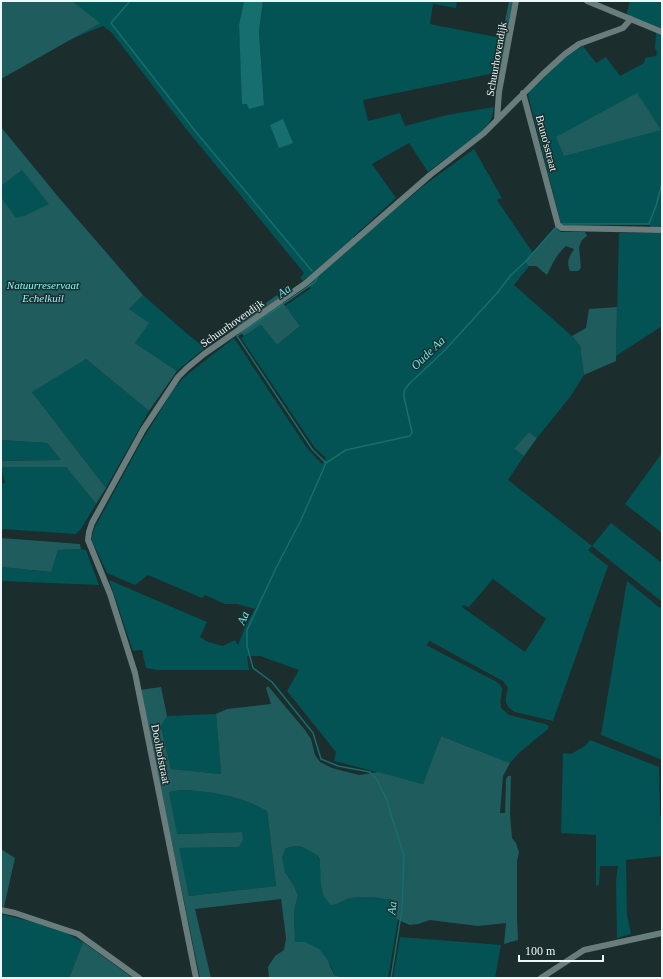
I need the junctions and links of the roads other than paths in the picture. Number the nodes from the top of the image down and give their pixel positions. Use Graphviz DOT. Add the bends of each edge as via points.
graph roads {
  1 [pos="516,1"];
  2 [pos="587,1"];
  3 [pos="631,19"];
  4 [pos="662,32"];
  5 [pos="523,93"];
  6 [pos="497,120"];
  7 [pos="662,230"];
  8 [pos="88,540"];
  9 [pos="1,910"];
  10 [pos="662,933"];
  11 [pos="139,978"];
  12 [pos="196,978"];
  13 [pos="541,978"];
  1 -- 6 [label="street, Schuurhovendijk" via="499,92"];
  2 -- 3 [label="street"];
  3 -- 4 [label="street"];
  3 -- 5 [label="street" via="623,28 579,44"];
  5 -- 6 [label="street, Schuurhovendijk"];
  5 -- 7 [label="street, Bruno'sstraat" via="558,225 562,228"];
  6 -- 8 [label="street, Schuurhovendijk" via="306,283 204,354 178,377 140,436 92,523"];
  8 -- 12 [label="street, Doolhofstraat" via="110,594 135,674"];
  9 -- 11 [label="street" via="78,934"];
  10 -- 13 [label="street" via="584,950"];
}
